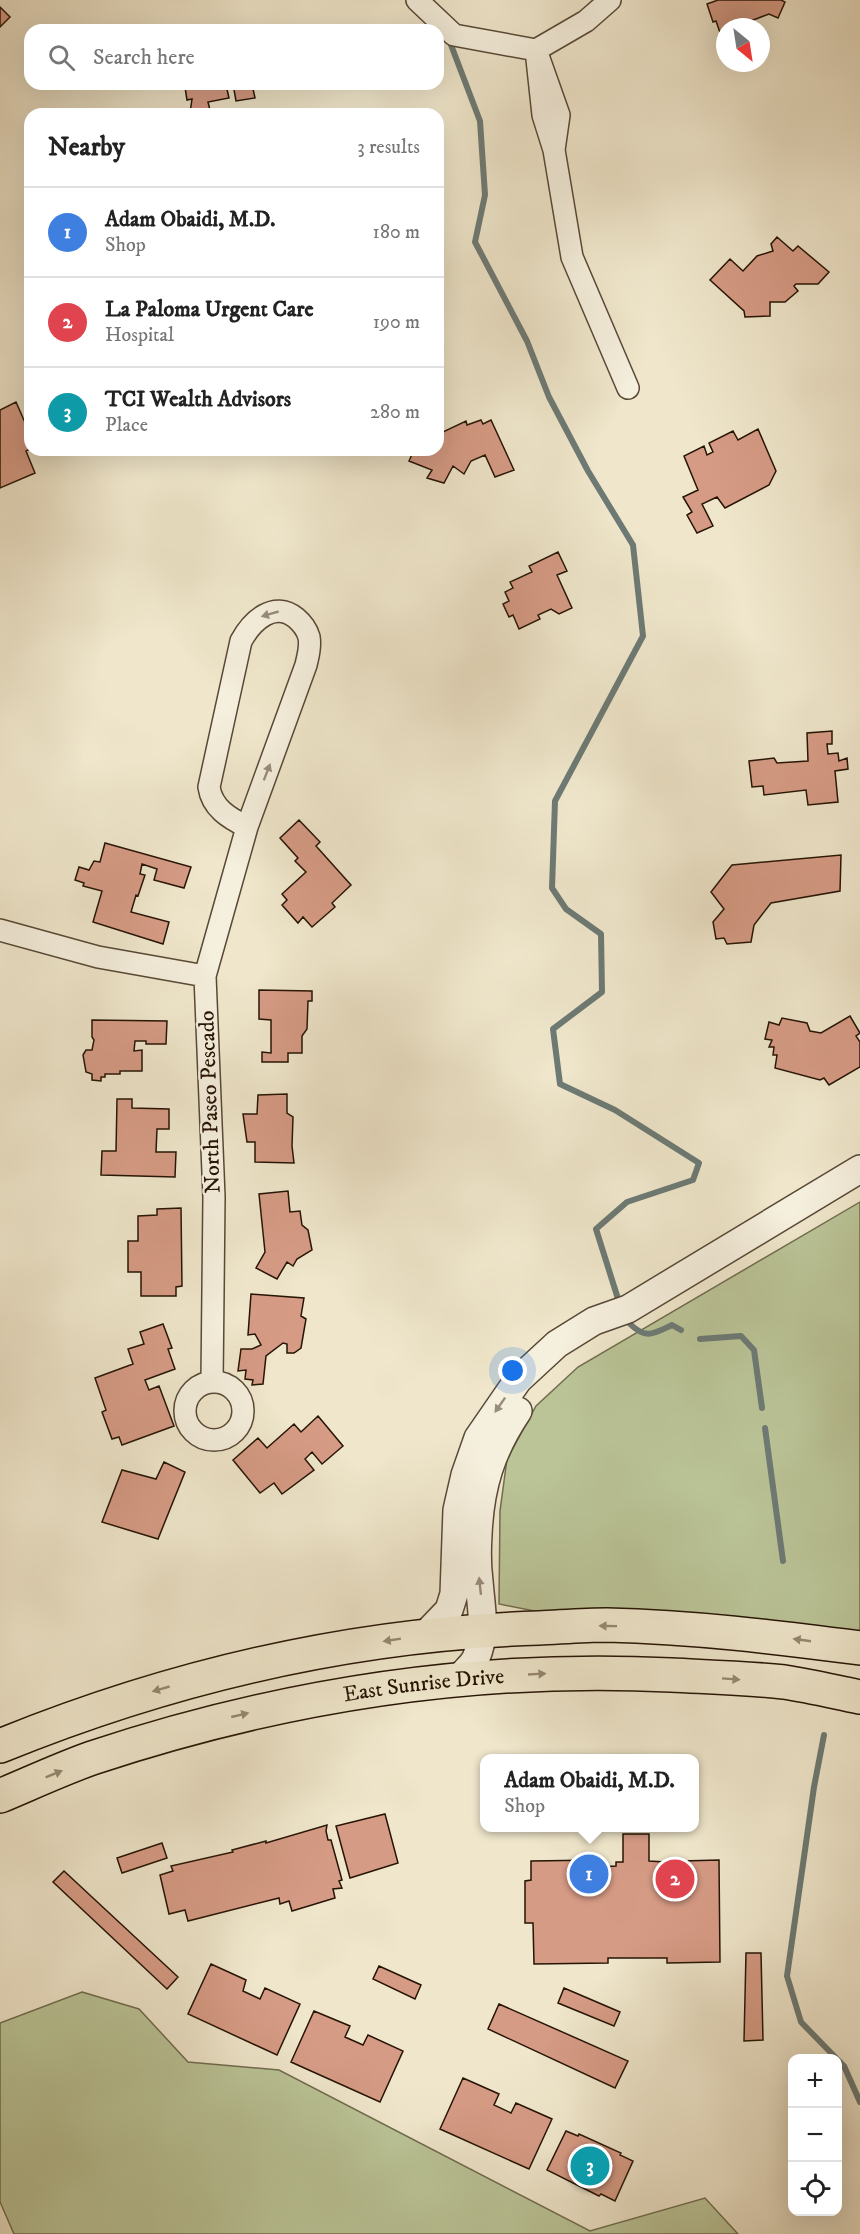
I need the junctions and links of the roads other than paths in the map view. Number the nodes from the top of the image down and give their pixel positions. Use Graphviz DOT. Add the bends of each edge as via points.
graph roads {
  1 [pos="417,0"];
  2 [pos="610,0"];
  3 [pos="442,24"];
  4 [pos="444,26"];
  5 [pos="536,50"];
  6 [pos="628,388"];
  7 [pos="247,827"];
  8 [pos="0,930"];
  9 [pos="205,976"];
  10 [pos="860,1169"];
  11 [pos="628,1309"];
  12 [pos="212,1382"];
  13 [pos="484,1630"];
  14 [pos="425,1635"];
  15 [pos="860,1648"];
  16 [pos="459,1679"];
  17 [pos="860,1697"];
  18 [pos="0,1746"];
  19 [pos="0,1796"];
  1 -- 3 [label="street"];
  2 -- 5 [label="street" via="586,21"];
  4 -- 5 [label="street" via="454,35"];
  5 -- 6 [label="street" via="543,115 554,150 572,257"];
  7 -- 7 [label="street, North Paseo Pescado, one-way" via="310,648 309,635 290,613 263,615 249,626 241,641 209,787 219,808"];
  7 -- 9 [label="street, North Paseo Pescado"];
  8 -- 9 [label="street" via="98,957"];
  9 -- 12 [label="street, North Paseo Pescado" via="213,1197"];
  10 -- 11 [label="street"];
  13 -- 11 [label="street, one-way" via="478,1578 479,1525 486,1475 499,1440 542,1381"];
  11 -- 14 [label="street, one-way" via="594,1321 557,1344 518,1380 478,1438 457,1510 454,1594 448,1610"];
  13 -- 14 [label="main road, East Sunrise Drive"];
  15 -- 13 [label="main road, East Sunrise Drive, one-way" via="748,1634 605,1625"];
  13 -- 16 [label="street" via="476,1659"];
  14 -- 18 [label="main road, East Sunrise Drive, one-way" via="298,1655 224,1672 141,1695"];
  16 -- 17 [label="main road, East Sunrise Drive, one-way" via="614,1672 784,1682"];
  19 -- 16 [label="main road, East Sunrise Drive, one-way" via="91,1759 223,1719 301,1701"];
}
